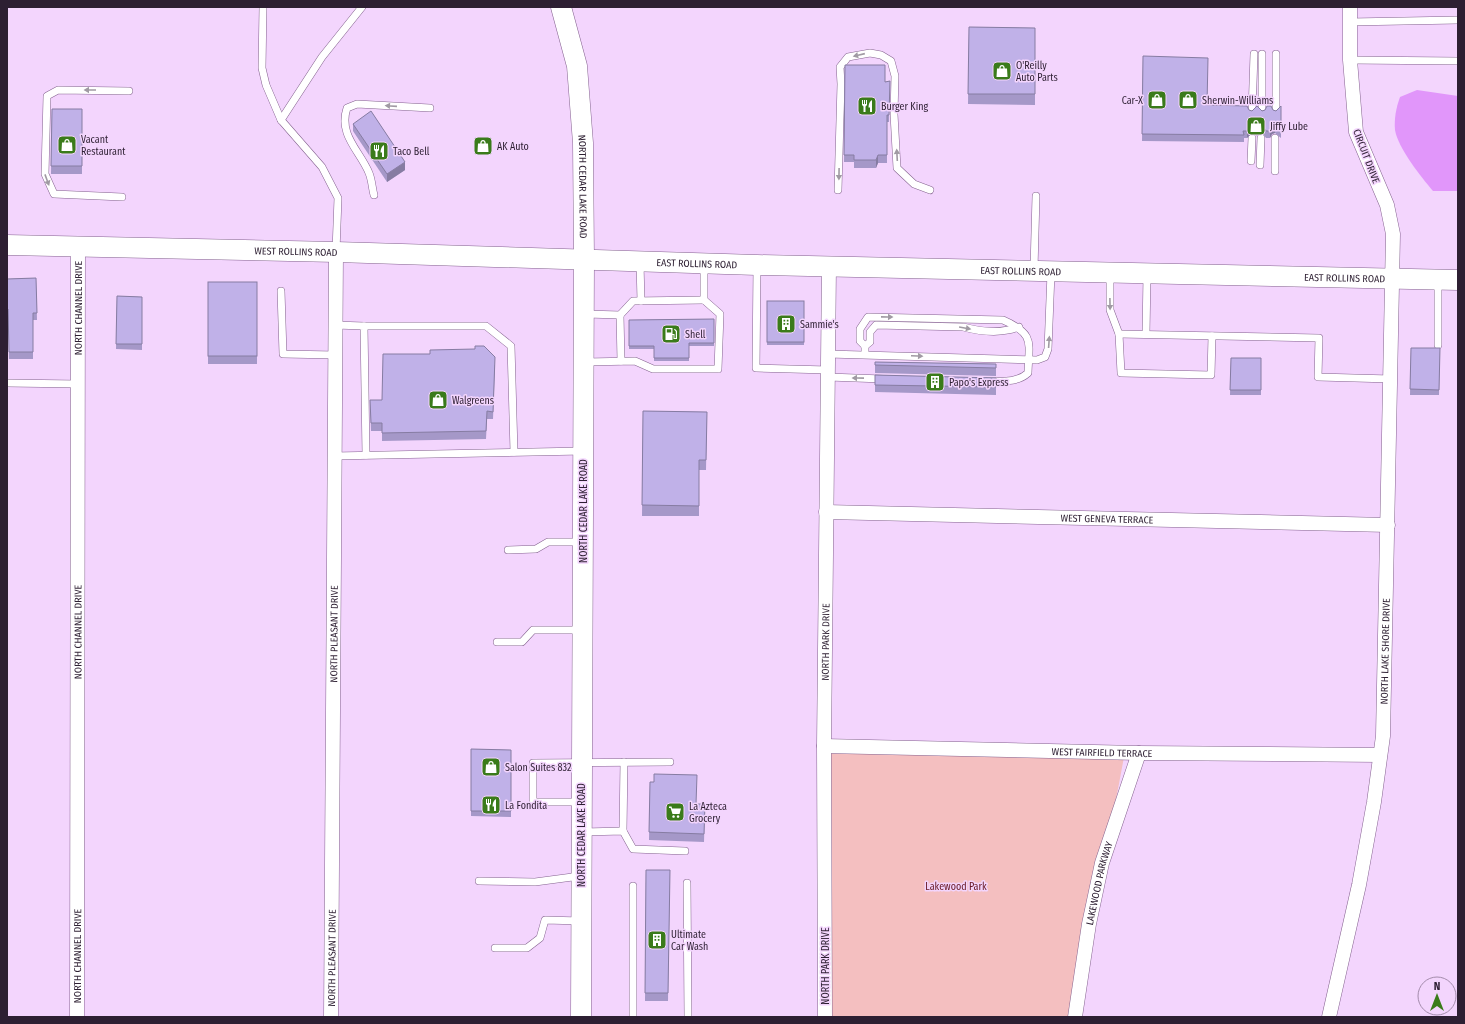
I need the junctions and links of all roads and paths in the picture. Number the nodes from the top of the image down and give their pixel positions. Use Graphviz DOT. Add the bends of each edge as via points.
graph roads {
  1 [pos="263,7"];
  2 [pos="362,7"];
  3 [pos="561,7"];
  4 [pos="1350,7"];
  5 [pos="1458,20"];
  6 [pos="1350,22"];
  7 [pos="1254,54"];
  8 [pos="1262,54"];
  9 [pos="1276,54"];
  10 [pos="1350,60"];
  11 [pos="1458,61"];
  12 [pos="129,91"];
  13 [pos="430,108"];
  14 [pos="1252,113"];
  15 [pos="1262,113"];
  16 [pos="1276,113"];
  17 [pos="281,120"];
  18 [pos="1252,138"];
  19 [pos="1261,138"];
  20 [pos="1275,138"];
  21 [pos="1251,162"];
  22 [pos="1260,165"];
  23 [pos="1275,171"];
  24 [pos="838,190"];
  25 [pos="930,190"];
  26 [pos="374,195"];
  27 [pos="1036,196"];
  28 [pos="122,197"];
  29 [pos="7,245"];
  30 [pos="78,246"];
  31 [pos="336,252"];
  32 [pos="584,260"];
  33 [pos="640,262"];
  34 [pos="704,263"];
  35 [pos="757,265"];
  36 [pos="829,266"];
  37 [pos="1043,271"];
  38 [pos="1110,273"];
  39 [pos="1146,274"];
  40 [pos="1393,279"];
  41 [pos="1438,280"];
  42 [pos="1458,280"];
  43 [pos="281,291"];
  44 [pos="704,300"];
  45 [pos="641,301"];
  46 [pos="584,314"];
  47 [pos="620,314"];
  48 [pos="335,325"];
  49 [pos="364,326"];
  50 [pos="1019,327"];
  51 [pos="1119,334"];
  52 [pos="1146,334"];
  53 [pos="1212,336"];
  54 [pos="1438,345"];
  55 [pos="865,346"];
  56 [pos="828,354"];
  57 [pos="335,355"];
  58 [pos="865,355"];
  59 [pos="1028,360"];
  60 [pos="621,361"];
  61 [pos="584,362"];
  62 [pos="828,373"];
  63 [pos="891,379"];
  64 [pos="1391,379"];
  65 [pos="979,380"];
  66 [pos="7,383"];
  67 [pos="78,384"];
  68 [pos="583,450"];
  69 [pos="514,452"];
  70 [pos="366,455"];
  71 [pos="334,456"];
  72 [pos="826,512"];
  73 [pos="1388,524"];
  74 [pos="583,542"];
  75 [pos="508,550"];
  76 [pos="582,630"];
  77 [pos="497,642"];
  78 [pos="824,746"];
  79 [pos="1139,753"];
  80 [pos="1380,756"];
  81 [pos="624,762"];
  82 [pos="670,762"];
  83 [pos="582,763"];
  84 [pos="582,802"];
  85 [pos="622,831"];
  86 [pos="581,832"];
  87 [pos="685,851"];
  88 [pos="581,876"];
  89 [pos="479,881"];
  90 [pos="687,883"];
  91 [pos="633,886"];
  92 [pos="581,921"];
  93 [pos="495,948"];
  94 [pos="77,1017"];
  95 [pos="331,1017"];
  96 [pos="581,1017"];
  97 [pos="633,1017"];
  98 [pos="688,1017"];
  99 [pos="825,1017"];
  100 [pos="1075,1017"];
  101 [pos="1329,1017"];
  1 -- 17 [label="lane" via="262,68 266,85"];
  2 -- 17 [label="lane" via="322,58"];
  3 -- 32 [label="main road, NORTH CEDAR LAKE ROAD" via="577,66 583,143"];
  4 -- 6 [label="street, CIRCUIT DRIVE"];
  5 -- 6 [label="lane"];
  6 -- 10 [label="street, CIRCUIT DRIVE"];
  7 -- 14 [label="lane"];
  8 -- 15 [label="lane"];
  9 -- 16 [label="lane"];
  10 -- 11 [label="lane"];
  10 -- 40 [label="street, CIRCUIT DRIVE" via="1356,132 1387,205 1393,234"];
  12 -- 28 [label="lane, one-way" via="58,90 47,96 44,174 54,194"];
  13 -- 26 [label="lane, one-way" via="357,104 347,108 344,128 369,173"];
  17 -- 31 [label="lane" via="322,167 338,198"];
  18 -- 21 [label="lane"];
  19 -- 22 [label="lane"];
  20 -- 23 [label="lane"];
  25 -- 24 [label="lane, one-way" via="914,184 897,168 894,114 896,76 892,61 870,53 848,58 840,67 842,84"];
  27 -- 37 [label="lane"];
  29 -- 30 [label="main road, WEST ROLLINS ROAD"];
  30 -- 31 [label="main road, WEST ROLLINS ROAD"];
  30 -- 67 [label="street, NORTH CHANNEL DRIVE"];
  31 -- 32 [label="main road, WEST ROLLINS ROAD"];
  31 -- 48 [label="street, NORTH PLEASANT DRIVE"];
  32 -- 33 [label="main road, EAST ROLLINS ROAD"];
  32 -- 46 [label="main road, NORTH CEDAR LAKE ROAD"];
  33 -- 34 [label="main road, EAST ROLLINS ROAD"];
  33 -- 45 [label="lane"];
  34 -- 35 [label="main road, EAST ROLLINS ROAD"];
  34 -- 44 [label="lane"];
  35 -- 36 [label="main road, EAST ROLLINS ROAD"];
  35 -- 62 [label="lane" via="756,368"];
  36 -- 37 [label="main road, EAST ROLLINS ROAD"];
  36 -- 56 [label="street, NORTH PARK DRIVE"];
  37 -- 38 [label="main road, EAST ROLLINS ROAD"];
  59 -- 37 [label="lane, one-way" via="1045,357 1048,349"];
  38 -- 39 [label="main road, EAST ROLLINS ROAD"];
  38 -- 51 [label="lane, one-way" via="1110,310"];
  39 -- 40 [label="main road, EAST ROLLINS ROAD"];
  39 -- 52 [label="lane"];
  40 -- 41 [label="main road, EAST ROLLINS ROAD"];
  40 -- 64 [label="street, NORTH LAKE SHORE DRIVE"];
  41 -- 42 [label="main road, EAST ROLLINS ROAD"];
  41 -- 54 [label="lane"];
  43 -- 57 [label="lane" via="283,354"];
  44 -- 45 [label="lane"];
  44 -- 60 [label="lane" via="720,314 718,369 653,369 635,361"];
  45 -- 47 [label="lane" via="633,301"];
  46 -- 47 [label="lane"];
  46 -- 61 [label="main road, NORTH CEDAR LAKE ROAD"];
  47 -- 60 [label="lane"];
  48 -- 49 [label="lane"];
  48 -- 57 [label="street, NORTH PLEASANT DRIVE"];
  49 -- 69 [label="lane" via="486,326 511,346"];
  49 -- 70 [label="lane"];
  55 -- 50 [label="lane, one-way" via="870,342 870,332 876,325 963,327 977,331 1008,332"];
  55 -- 50 [label="lane, one-way" via="860,341 860,329 868,317 1003,320"];
  50 -- 59 [label="lane" via="1026,335 1029,345"];
  51 -- 52 [label="lane"];
  51 -- 53 [label="lane" via="1121,373 1211,375"];
  52 -- 53 [label="lane"];
  53 -- 64 [label="lane" via="1319,338 1318,377"];
  55 -- 58 [label="lane"];
  56 -- 58 [label="lane"];
  56 -- 62 [label="street, NORTH PARK DRIVE"];
  57 -- 71 [label="street, NORTH PLEASANT DRIVE"];
  58 -- 59 [label="lane, one-way"];
  59 -- 65 [label="lane" via="1028,373 1022,378 1011,381"];
  60 -- 61 [label="lane"];
  61 -- 68 [label="main road, NORTH CEDAR LAKE ROAD"];
  63 -- 62 [label="lane, one-way"];
  62 -- 72 [label="street, NORTH PARK DRIVE"];
  64 -- 73 [label="street, NORTH LAKE SHORE DRIVE"];
  66 -- 67 [label="lane"];
  67 -- 94 [label="street, NORTH CHANNEL DRIVE"];
  68 -- 69 [label="lane"];
  68 -- 74 [label="main road, NORTH CEDAR LAKE ROAD"];
  69 -- 70 [label="lane"];
  70 -- 71 [label="lane"];
  71 -- 95 [label="street, NORTH PLEASANT DRIVE"];
  72 -- 73 [label="street, WEST GENEVA TERRACE"];
  72 -- 78 [label="street, NORTH PARK DRIVE"];
  73 -- 80 [label="street, NORTH LAKE SHORE DRIVE" via="1383,736"];
  74 -- 75 [label="lane" via="548,542 536,549"];
  74 -- 76 [label="main road, NORTH CEDAR LAKE ROAD"];
  76 -- 77 [label="lane" via="533,630 522,642"];
  76 -- 83 [label="main road, NORTH CEDAR LAKE ROAD"];
  78 -- 79 [label="street, WEST FAIRFIELD TERRACE"];
  78 -- 99 [label="street, NORTH PARK DRIVE"];
  79 -- 80 [label="street, WEST FAIRFIELD TERRACE"];
  79 -- 100 [label="street, LAKEWOOD PARKWAY" via="1102,863 1089,924"];
  80 -- 101 [label="street, NORTH LAKE SHORE DRIVE" via="1359,885"];
  81 -- 82 [label="lane"];
  81 -- 83 [label="lane"];
  81 -- 85 [label="lane"];
  83 -- 84 [label="main road, NORTH CEDAR LAKE ROAD"];
  83 -- 84 [label="lane" via="533,763 533,802"];
  84 -- 86 [label="main road, NORTH CEDAR LAKE ROAD"];
  85 -- 86 [label="lane"];
  85 -- 87 [label="lane" via="633,849"];
  86 -- 88 [label="main road, NORTH CEDAR LAKE ROAD"];
  88 -- 89 [label="lane" via="535,882"];
  88 -- 92 [label="main road, NORTH CEDAR LAKE ROAD"];
  90 -- 98 [label="lane"];
  91 -- 97 [label="lane"];
  92 -- 93 [label="lane" via="545,920 540,938 527,948"];
  92 -- 96 [label="main road, NORTH CEDAR LAKE ROAD"];
}
